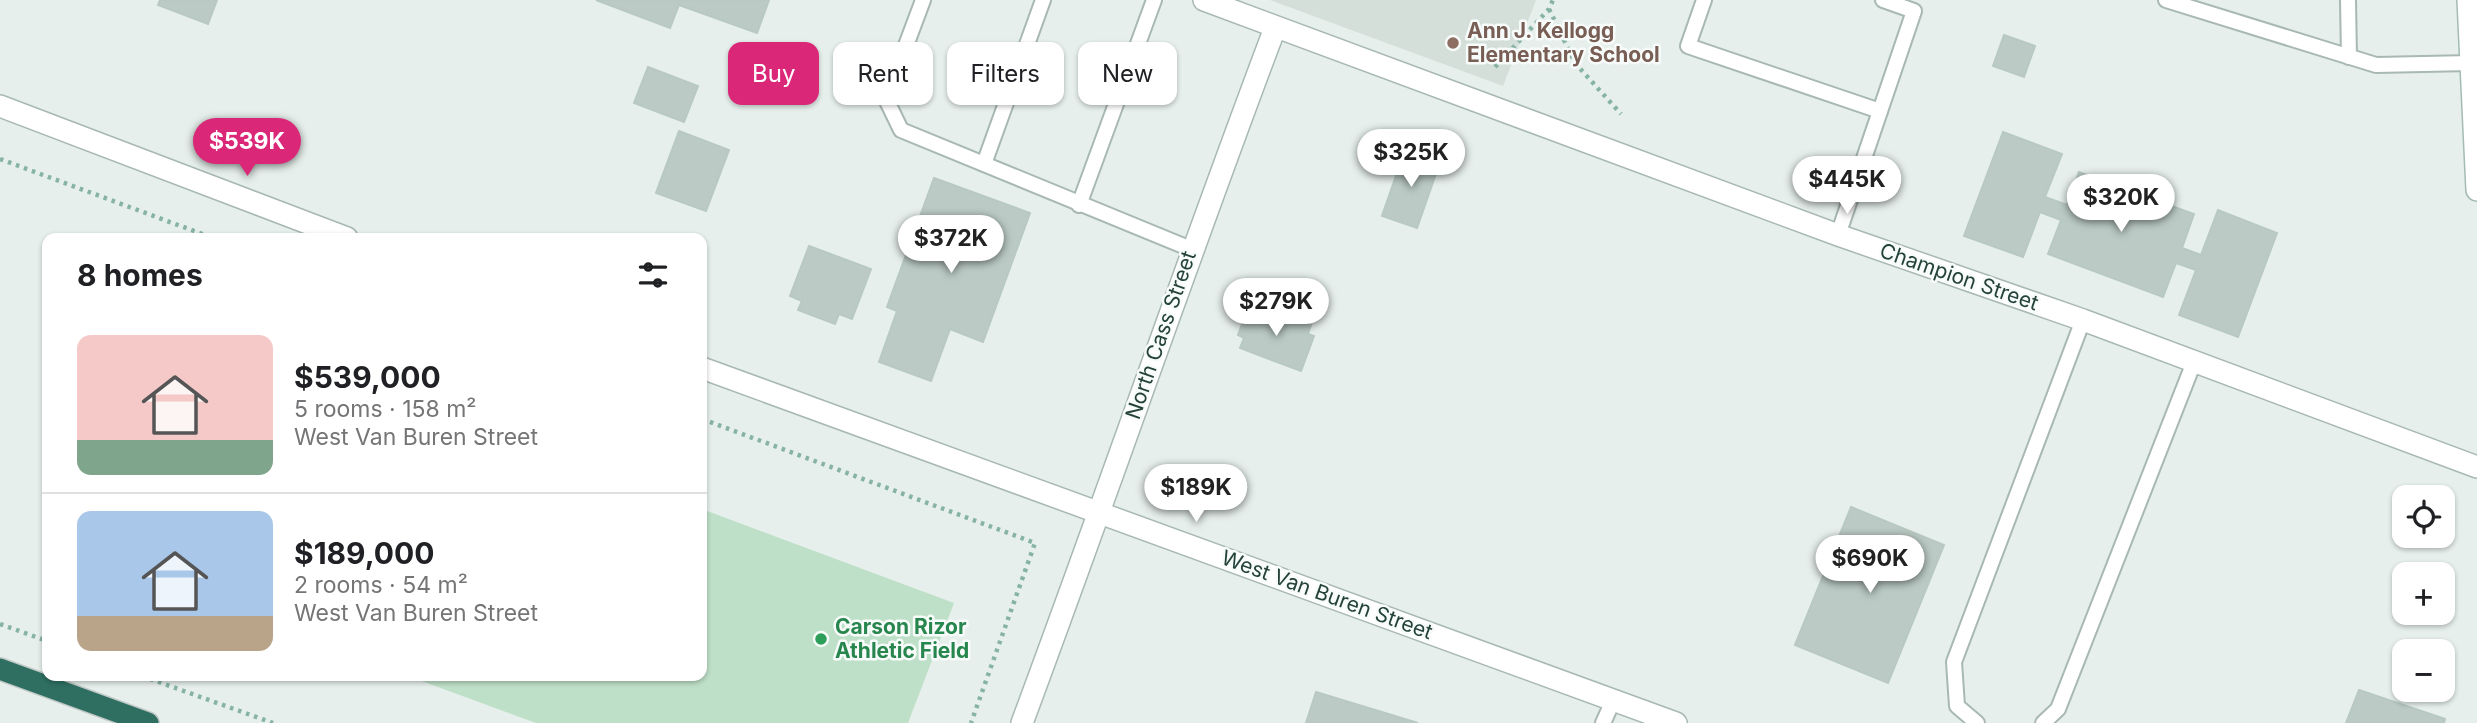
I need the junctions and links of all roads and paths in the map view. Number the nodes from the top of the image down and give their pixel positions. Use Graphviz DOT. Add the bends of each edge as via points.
graph roads {
  1 [pos="923,0"];
  2 [pos="1044,0"];
  3 [pos="1154,0"];
  4 [pos="1204,0"];
  5 [pos="1553,0"];
  6 [pos="1704,0"];
  7 [pos="1883,0"];
  8 [pos="2166,0"];
  9 [pos="2348,0"];
  10 [pos="2468,0"];
  11 [pos="1549,9"];
  12 [pos="1275,28"];
  13 [pos="2349,58"];
  14 [pos="2471,63"];
  15 [pos="1495,68"];
  16 [pos="0,106"];
  17 [pos="1880,111"];
  18 [pos="1621,114"];
  19 [pos="0,159"];
  20 [pos="984,164"];
  21 [pos="2477,190"];
  22 [pos="1079,205"];
  23 [pos="199,233"];
  24 [pos="333,233"];
  25 [pos="1838,235"];
  26 [pos="1191,249"];
  27 [pos="2083,320"];
  28 [pos="2194,362"];
  29 [pos="707,370"];
  30 [pos="707,421"];
  31 [pos="2477,467"];
  32 [pos="1100,511"];
  33 [pos="0,624"];
  34 [pos="42,639"];
  35 [pos="0,669"];
  36 [pos="156,681"];
  37 [pos="1613,701"];
  38 [pos="148,723"];
  39 [pos="273,723"];
  40 [pos="971,723"];
  41 [pos="1022,723"];
  42 [pos="1603,723"];
  43 [pos="1676,723"];
  44 [pos="1977,723"];
  45 [pos="2043,723"];
  1 -- 20 [label="lane" via="886,99 901,130"];
  2 -- 20 [label="lane"];
  3 -- 22 [label="lane"];
  4 -- 12 [label="street, Champion Street"];
  5 -- 11 [label="path"];
  6 -- 17 [label="lane" via="1688,46"];
  7 -- 17 [label="lane" via="1914,11"];
  8 -- 13 [label="lane"];
  9 -- 13 [label="lane"];
  10 -- 14 [label="street"];
  11 -- 15 [label="path"];
  11 -- 18 [label="path" via="1575,63"];
  12 -- 25 [label="street, Champion Street"];
  12 -- 26 [label="street, North Cass Street"];
  13 -- 14 [label="lane" via="2376,65"];
  14 -- 21 [label="street"];
  16 -- 24 [label="street"];
  17 -- 25 [label="lane"];
  19 -- 23 [label="path"];
  20 -- 22 [label="lane"];
  22 -- 26 [label="lane"];
  25 -- 27 [label="street, Champion Street"];
  26 -- 32 [label="street, North Cass Street"];
  27 -- 28 [label="street, Champion Street"];
  27 -- 44 [label="lane" via="1954,662 1956,706"];
  28 -- 31 [label="street, Champion Street"];
  28 -- 45 [label="lane" via="2058,709"];
  29 -- 32 [label="street, West Van Buren Street"];
  30 -- 40 [label="path" via="1035,543"];
  32 -- 37 [label="street, West Van Buren Street"];
  32 -- 41 [label="street, North Cass Street"];
  33 -- 34 [label="path"];
  35 -- 38 [label="highway"];
  36 -- 39 [label="path"];
  37 -- 42 [label="lane"];
  37 -- 43 [label="street, West Van Buren Street"];
}
